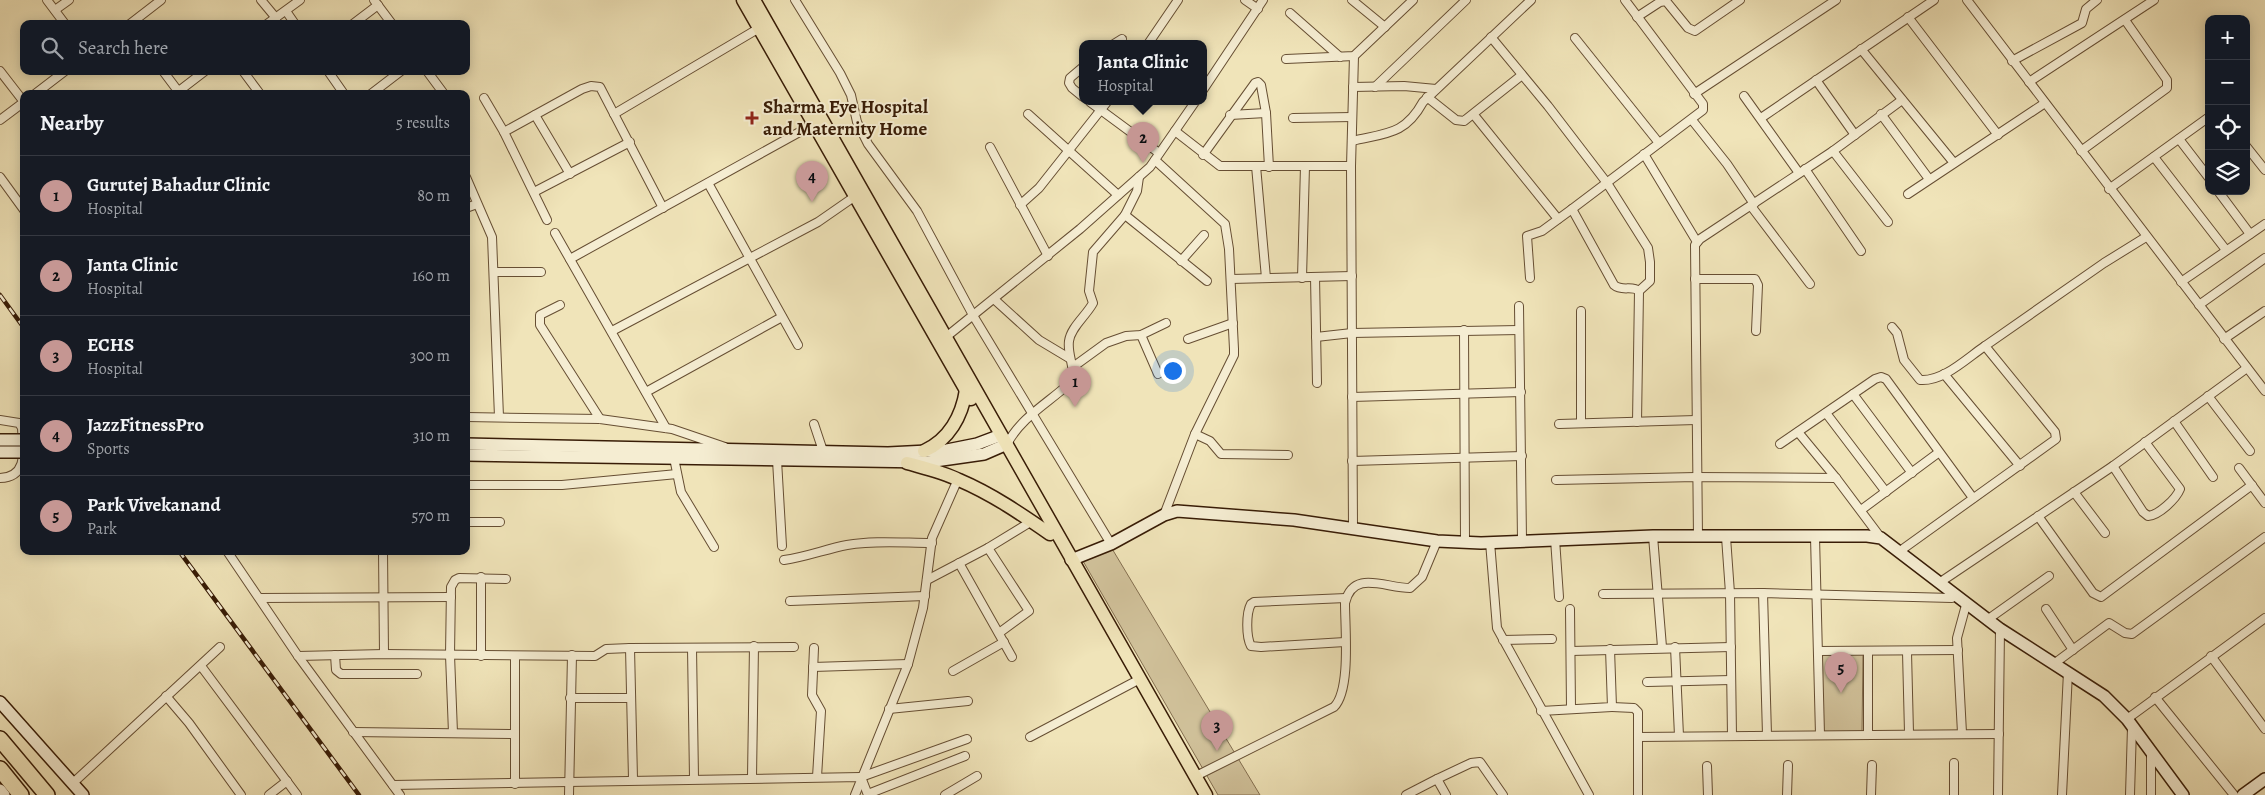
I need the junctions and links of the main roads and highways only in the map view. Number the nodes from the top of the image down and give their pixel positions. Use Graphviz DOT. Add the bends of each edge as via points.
graph roads {
  1 [pos="743,0"];
  2 [pos="754,0"];
  3 [pos="764,26"];
  4 [pos="966,390"];
  5 [pos="1003,439"];
  6 [pos="924,451"];
  7 [pos="907,462"];
  8 [pos="1050,534"];
  9 [pos="1068,554"];
  10 [pos="0,739"];
  11 [pos="0,770"];
  12 [pos="21,795"];
  13 [pos="47,795"];
  14 [pos="1206,795"];
  1 -- 3 [label="main road"];
  2 -- 3 [label="main road"];
  3 -- 4 [label="main road" via="854,197"];
  3 -- 5 [label="main road"];
  4 -- 5 [label="main road"];
  4 -- 6 [label="main road" via="964,404 948,434 936,446"];
  5 -- 8 [label="main road"];
  5 -- 9 [label="main road"];
  7 -- 8 [label="main road" via="958,479 1006,504"];
  8 -- 9 [label="main road"];
  9 -- 14 [label="main road"];
  10 -- 13 [label="highway"];
  11 -- 12 [label="highway"];
}
